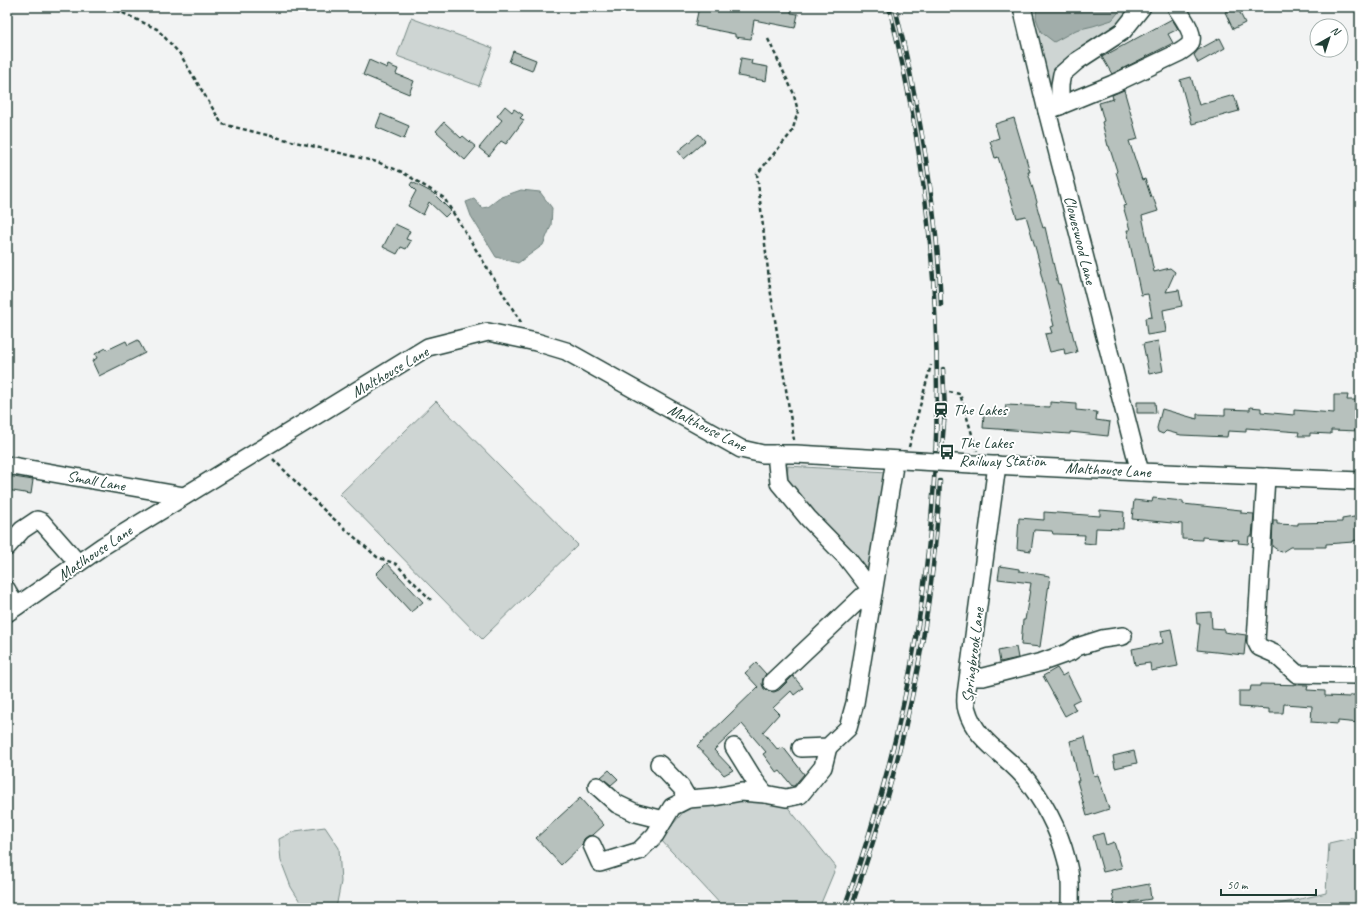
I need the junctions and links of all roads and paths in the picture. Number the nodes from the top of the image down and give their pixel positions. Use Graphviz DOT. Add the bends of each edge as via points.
graph roads {
  1 [pos="110,7"];
  2 [pos="1022,7"];
  3 [pos="1142,7"];
  4 [pos="1176,7"];
  5 [pos="768,39"];
  6 [pos="1053,109"];
  7 [pos="522,325"];
  8 [pos="931,365"];
  9 [pos="949,392"];
  10 [pos="263,448"];
  11 [pos="776,454"];
  12 [pos="796,454"];
  13 [pos="901,458"];
  14 [pos="976,460"];
  15 [pos="7,465"];
  16 [pos="997,465"];
  17 [pos="1140,472"];
  18 [pos="1266,477"];
  19 [pos="1360,481"];
  20 [pos="184,496"];
  21 [pos="7,547"];
  22 [pos="78,563"];
  23 [pos="7,590"];
  24 [pos="431,600"];
  25 [pos="12,609"];
  26 [pos="1123,636"];
  27 [pos="1360,674"];
  28 [pos="969,677"];
  29 [pos="772,682"];
  30 [pos="734,747"];
  31 [pos="828,747"];
  32 [pos="801,748"];
  33 [pos="659,764"];
  34 [pos="598,786"];
  35 [pos="765,794"];
  36 [pos="688,799"];
  37 [pos="664,820"];
  38 [pos="592,845"];
  39 [pos="1070,908"];
  1 -- 7 [label="path" via="157,29 180,54 222,124 377,162 402,172 444,198"];
  2 -- 6 [label="street, Cloweswood Lane"];
  3 -- 6 [label="street" via="1123,30 1062,74"];
  4 -- 6 [label="street" via="1191,34 1187,47 1113,84"];
  5 -- 12 [label="path" via="793,92 798,111 792,132 757,174 770,288"];
  6 -- 17 [label="street, Cloweswood Lane"];
  8 -- 13 [label="path"];
  9 -- 14 [label="path" via="960,394"];
  10 -- 11 [label="street, Malthouse Lane" via="428,347 488,332 566,351 741,449"];
  10 -- 20 [label="street, Malthouse Lane"];
  10 -- 24 [label="path" via="326,512 377,557 396,564"];
  11 -- 12 [label="street, Malthouse Lane"];
  11 -- 29 [label="street" via="779,483 846,557 873,592 863,596"];
  12 -- 13 [label="street, Malthouse Lane"];
  13 -- 14 [label="street, Malthouse Lane, bridge"];
  13 -- 31 [label="street" via="855,703 848,728"];
  14 -- 16 [label="street, Malthouse Lane"];
  15 -- 20 [label="street, Small Lane"];
  16 -- 17 [label="street, Malthouse Lane"];
  16 -- 28 [label="street, Springbrook Lane"];
  17 -- 18 [label="street, Malthouse Lane"];
  18 -- 19 [label="street, Malthouse Lane"];
  18 -- 27 [label="street" via="1256,641 1259,646 1275,654 1297,674"];
  20 -- 22 [label="street, Matlhouse Lane"];
  21 -- 22 [label="street" via="22,530 37,520 42,522"];
  22 -- 25 [label="street, Matlhouse Lane"];
  23 -- 25 [label="street"];
  26 -- 28 [label="street" via="1077,647 1042,662 983,677"];
  28 -- 39 [label="street, Springbrook Lane" via="966,709 973,725 984,740 1028,782 1046,809 1060,838 1069,872"];
  30 -- 35 [label="street"];
  31 -- 32 [label="street"];
  31 -- 35 [label="street" via="823,767 800,795 786,798"];
  33 -- 36 [label="street"];
  34 -- 37 [label="street" via="617,804 636,813"];
  35 -- 36 [label="street" via="740,792"];
  36 -- 37 [label="street" via="672,806"];
  37 -- 38 [label="street" via="639,851 600,863"];
}
